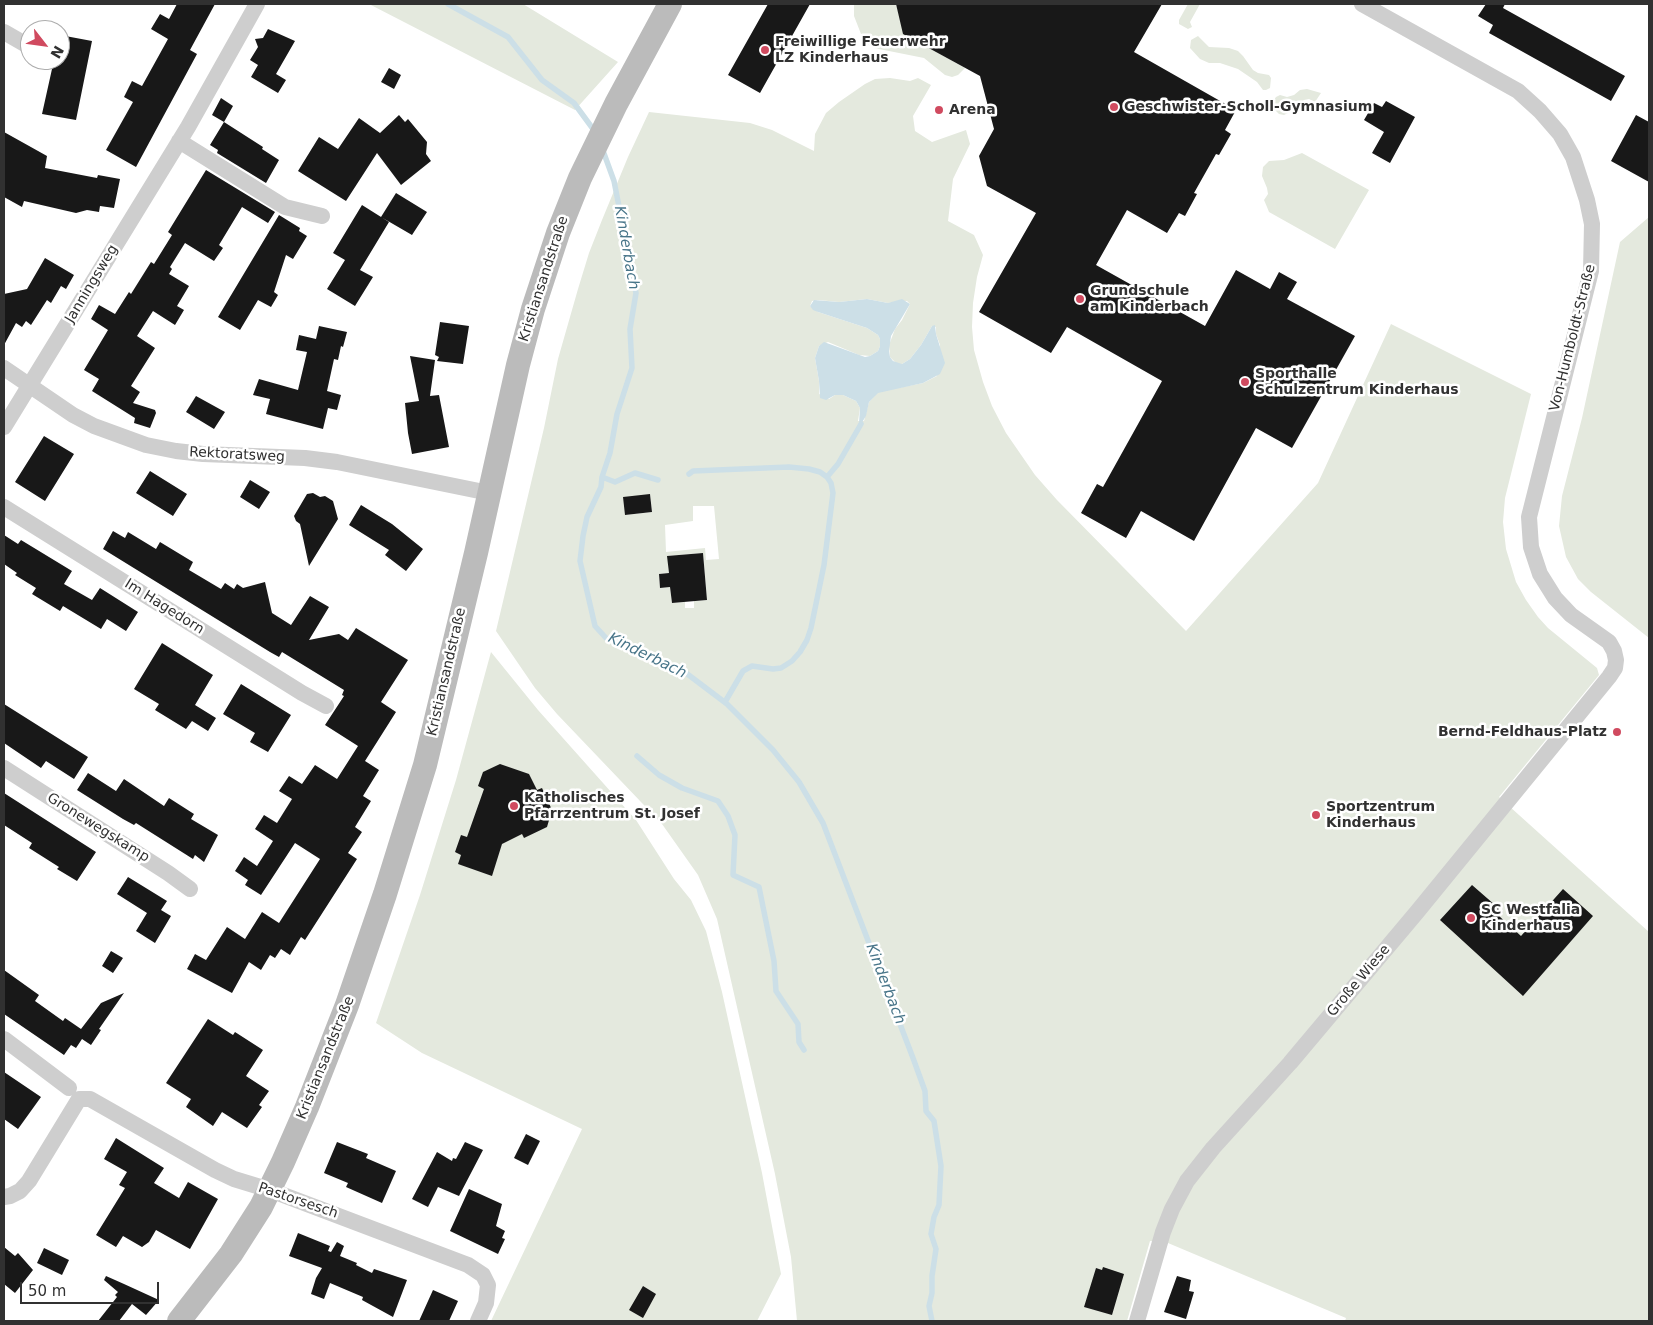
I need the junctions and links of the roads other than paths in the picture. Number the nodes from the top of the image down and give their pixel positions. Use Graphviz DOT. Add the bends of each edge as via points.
graph roads {
  1 [pos="257,4"];
  2 [pos="670,4"];
  3 [pos="1362,4"];
  4 [pos="4,32"];
  5 [pos="20,41"];
  6 [pos="179,141"];
  7 [pos="322,216"];
  8 [pos="4,368"];
  9 [pos="30,386"];
  10 [pos="4,427"];
  11 [pos="489,493"];
  12 [pos="4,507"];
  13 [pos="1616,660"];
  14 [pos="326,706"];
  15 [pos="4,768"];
  16 [pos="190,890"];
  17 [pos="4,1039"];
  18 [pos="75,1093"];
  19 [pos="270,1190"];
  20 [pos="4,1196"];
  21 [pos="179,1321"];
  22 [pos="478,1321"];
  23 [pos="1136,1321"];
  1 -- 6 [label="street, Janningsweg"];
  2 -- 11 [label="street, Kristiansandstraße" via="608,120 568,208 533,309"];
  3 -- 13 [label="street, Von-Humboldt-Straße" via="1518,90 1560,134 1573,157 1592,224 1591,271 1529,517 1531,547 1540,574 1555,598 1570,615 1609,642"];
  4 -- 5 [label="street"];
  6 -- 7 [label="street" via="285,207"];
  6 -- 9 [label="street, Janningsweg"];
  8 -- 9 [label="street, Rektoratsweg"];
  9 -- 10 [label="street, Janningsweg"];
  9 -- 11 [label="street, Rektoratsweg" via="72,415 146,445 203,454 337,462"];
  11 -- 19 [label="street, Kristiansandstraße" via="425,765 408,823 347,1005"];
  12 -- 14 [label="street, Im Hagedorn"];
  13 -- 23 [label="street, Große Wiese" via="1609,677 1290,1063 1213,1148 1188,1181 1163,1232"];
  15 -- 16 [label="street, Gronewegskamp"];
  17 -- 18 [label="street, Pastorsesch"];
  18 -- 19 [label="street, Pastorsesch" via="215,1170"];
  18 -- 20 [label="street" via="29,1181 20,1191"];
  19 -- 21 [label="street, Kristiansandstraße" via="231,1254"];
  19 -- 22 [label="street, Pastorsesch" via="468,1266 483,1275 488,1285 486,1303"];
}
